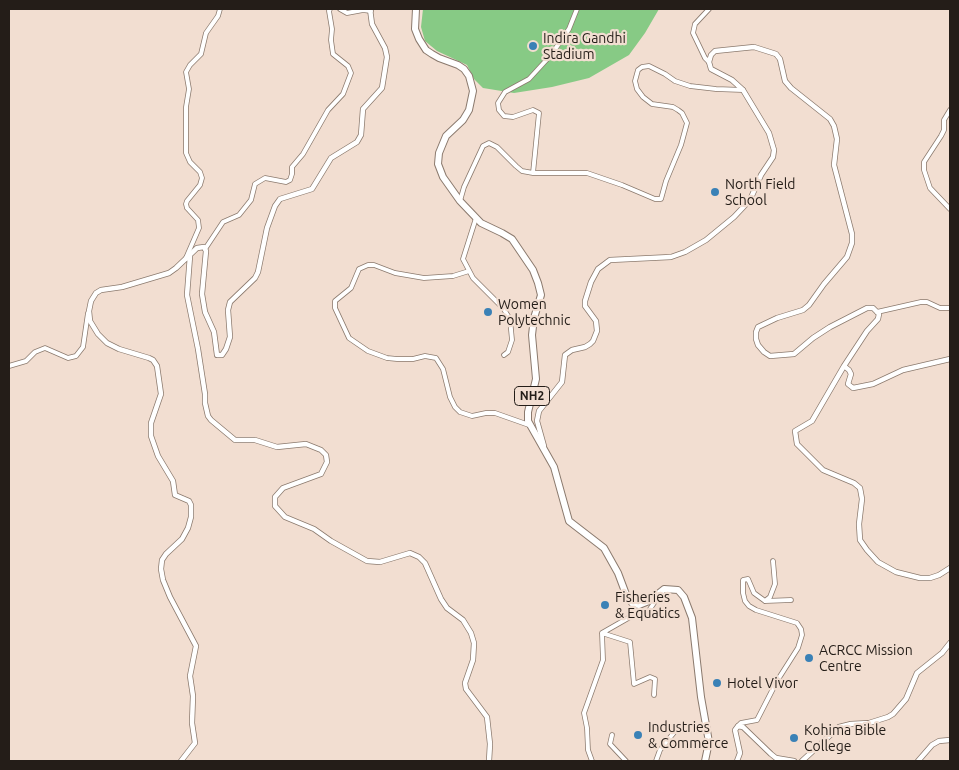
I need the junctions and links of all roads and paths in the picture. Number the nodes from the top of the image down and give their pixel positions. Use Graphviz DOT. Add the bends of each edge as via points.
graph roads {
  1 [pos="220,9"];
  2 [pos="330,9"];
  3 [pos="340,9"];
  4 [pos="416,9"];
  5 [pos="577,9"];
  6 [pos="709,9"];
  7 [pos="370,10"];
  8 [pos="709,62"];
  9 [pos="743,90"];
  10 [pos="950,110"];
  11 [pos="533,172"];
  12 [pos="460,201"];
  13 [pos="950,209"];
  14 [pos="476,218"];
  15 [pos="205,249"];
  16 [pos="190,255"];
  17 [pos="185,260"];
  18 [pos="470,271"];
  19 [pos="950,308"];
  20 [pos="89,311"];
  21 [pos="877,312"];
  22 [pos="504,355"];
  23 [pos="950,359"];
  24 [pos="9,366"];
  25 [pos="844,366"];
  26 [pos="531,425"];
  27 [pos="545,450"];
  28 [pos="773,561"];
  29 [pos="950,568"];
  30 [pos="664,589"];
  31 [pos="765,600"];
  32 [pos="791,600"];
  33 [pos="602,633"];
  34 [pos="950,643"];
  35 [pos="654,695"];
  36 [pos="738,726"];
  37 [pos="676,730"];
  38 [pos="612,734"];
  39 [pos="950,740"];
  40 [pos="181,761"];
  41 [pos="489,761"];
  42 [pos="592,761"];
  43 [pos="626,761"];
  44 [pos="656,761"];
  45 [pos="705,761"];
  46 [pos="737,761"];
  47 [pos="794,761"];
  48 [pos="802,761"];
  49 [pos="918,761"];
  1 -- 17 [label="street" via="206,33 201,54 187,69 186,153 202,178 186,204 198,220 199,228"];
  2 -- 15 [label="street" via="333,54 348,66 351,73 343,94 328,110 292,167 290,180 265,178 255,184 251,200 239,215 223,222"];
  3 -- 7 [label="street" via="347,13"];
  4 -- 12 [label="highway, NH2" via="415,29 426,50 464,70 473,91 469,110 446,136 439,152 438,164"];
  5 -- 11 [label="street" via="569,29 551,55 529,79 505,92 498,103 504,116 513,117 533,110 539,114"];
  6 -- 8 [label="street" via="695,24 693,33"];
  7 -- 15 [label="street" via="372,24 387,57 382,88 363,109 361,135 357,142 331,158 312,189 280,199 275,206 258,272 230,302 230,337 222,355 218,355 202,294"];
  8 -- 9 [label="street" via="711,69"];
  8 -- 21 [label="street" via="715,51 754,47 776,54 785,80 830,120 838,138 834,165 852,234 850,250 810,305 758,327 758,345 770,356 794,354 843,320 867,308"];
  9 -- 11 [label="street" via="690,86 649,66 638,70 635,81 643,97 652,104 672,106 682,113 687,123 661,199 655,200 590,174"];
  9 -- 27 [label="street" via="769,133 774,150 755,192 717,232 686,252 671,257 610,260 598,268 585,301 596,321 596,336 585,347 565,355 562,382 539,411 537,421"];
  10 -- 13 [label="street" via="941,136 924,162 924,170 930,188"];
  11 -- 12 [label="street" via="519,169 497,146 486,144"];
  12 -- 14 [label="highway, NH2"];
  14 -- 18 [label="street" via="464,253"];
  14 -- 26 [label="highway, NH2" via="512,239 533,270 541,295 532,335 536,379 528,412"];
  15 -- 16 [label="street" via="197,248"];
  16 -- 17 [label="street"];
  16 -- 41 [label="street" via="187,296 208,416 235,440 255,440 277,448 306,444 326,455 327,462 321,474 283,488 275,496 275,506 286,517 314,529 367,561 380,562 410,553 425,563 441,599 471,633 473,660 465,683 487,717"];
  17 -- 20 [label="street" via="162,275 100,290 91,300"];
  18 -- 22 [label="street" via="510,319 512,340"];
  18 -- 26 [label="street" via="424,278 368,265 360,269 350,290 335,300 335,308 349,338 368,351 405,360 425,356 436,358 444,369 455,407 465,415 495,413"];
  19 -- 21 [label="street" via="921,302"];
  20 -- 24 [label="street" via="83,347 76,356 68,358 45,348 26,361"];
  20 -- 40 [label="street" via="90,321 108,343 149,358 157,366 161,394 150,436 173,481 176,495 191,505 188,528 162,560 161,569 170,597 196,646 190,676 195,743"];
  21 -- 25 [label="street" via="876,323"];
  23 -- 25 [label="street" via="903,370 873,384 853,388 848,384 851,374"];
  25 -- 29 [label="street" via="812,421 795,432 797,444 824,470 860,488 860,540 878,562 896,572 920,578 939,575"];
  26 -- 27 [label="highway, NH2"];
  27 -- 30 [label="highway, NH2" via="554,467 569,521 604,548 632,604 649,601"];
  28 -- 31 [label="street" via="775,584 770,597"];
  30 -- 33 [label="street" via="648,612 630,617"];
  30 -- 45 [label="highway" via="678,590 692,618 710,742"];
  31 -- 32 [label="street"];
  31 -- 36 [label="street" via="754,593 748,579 743,580 743,593 749,606 797,623 802,639 757,720"];
  33 -- 35 [label="street" via="630,642 634,684 650,677 655,679"];
  33 -- 42 [label="street" via="603,660 584,713"];
  34 -- 48 [label="street" via="917,673 906,699 888,718 839,727"];
  36 -- 46 [label="street" via="735,730 740,753"];
  36 -- 47 [label="street" via="743,727 774,757"];
  37 -- 44 [label="street" via="660,750"];
  38 -- 43 [label="street" via="610,744"];
  39 -- 49 [label="street" via="932,745"];
}
